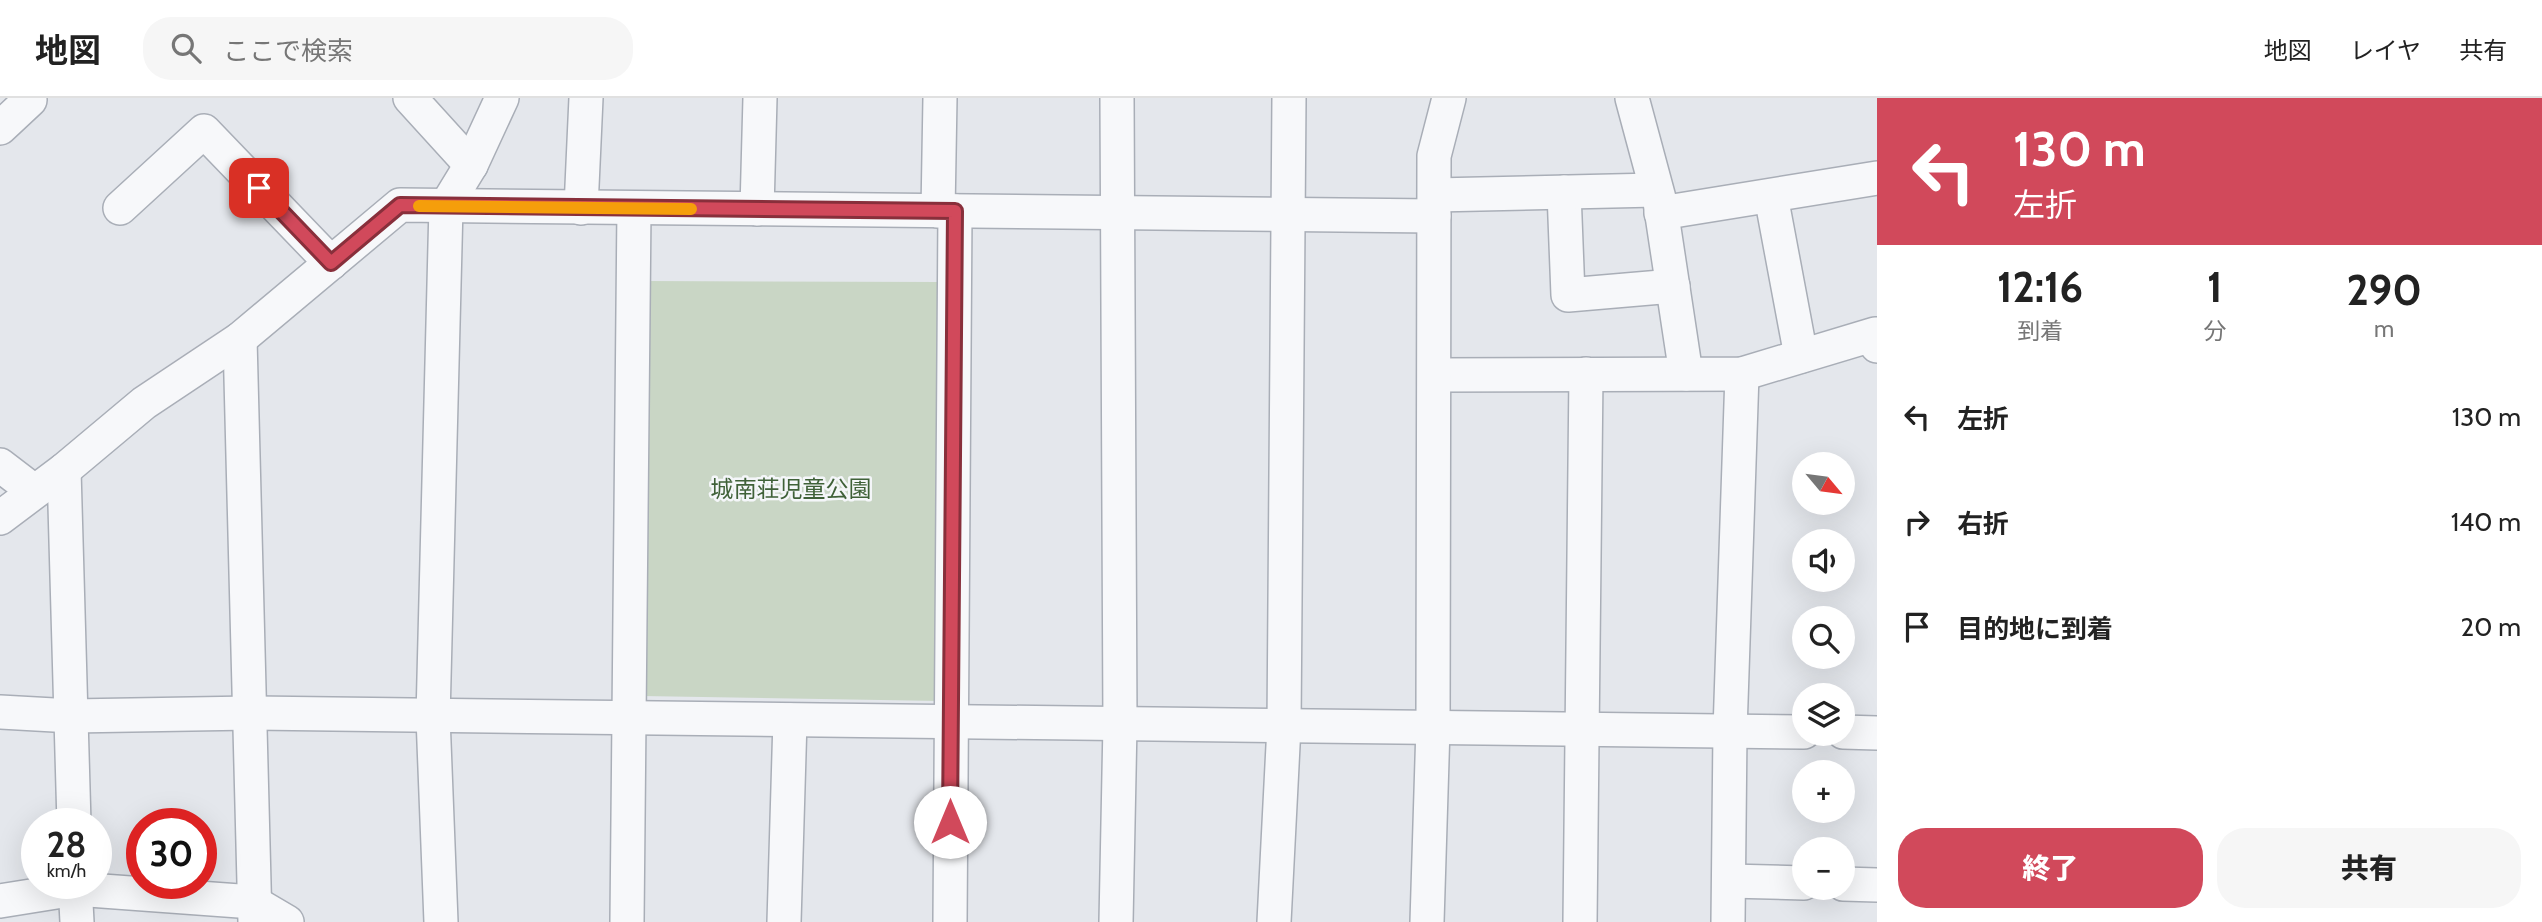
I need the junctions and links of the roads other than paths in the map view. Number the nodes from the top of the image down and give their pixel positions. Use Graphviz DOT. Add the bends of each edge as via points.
graph roads {
  1 [pos="26,98"];
  2 [pos="410,98"];
  3 [pos="502,98"];
  4 [pos="586,98"];
  5 [pos="760,98"];
  6 [pos="940,98"];
  7 [pos="1117,98"];
  8 [pos="1289,98"];
  9 [pos="1449,98"];
  10 [pos="1632,98"];
  11 [pos="0,128"];
  12 [pos="471,165"];
  13 [pos="1877,178"];
  14 [pos="1564,192"];
  15 [pos="1771,196"];
  16 [pos="1659,202"];
  17 [pos="446,206"];
  18 [pos="1434,206"];
  19 [pos="120,208"];
  20 [pos="582,208"];
  21 [pos="634,208"];
  22 [pos="757,209"];
  23 [pos="947,211"];
  24 [pos="1116,213"];
  25 [pos="1287,215"];
  26 [pos="331,263"];
  27 [pos="1672,286"];
  28 [pos="240,339"];
  29 [pos="1877,346"];
  30 [pos="1801,356"];
  31 [pos="1586,374"];
  32 [pos="1686,374"];
  33 [pos="1742,374"];
  34 [pos="1435,375"];
  35 [pos="0,465"];
  36 [pos="64,470"];
  37 [pos="34,491"];
  38 [pos="0,518"];
  39 [pos="0,712"];
  40 [pos="251,713"];
  41 [pos="72,716"];
  42 [pos="433,716"];
  43 [pos="628,719"];
  44 [pos="790,720"];
  45 [pos="951,723"];
  46 [pos="1120,724"];
  47 [pos="1284,726"];
  48 [pos="1433,727"];
  49 [pos="1582,729"];
  50 [pos="1730,731"];
  51 [pos="1792,732"];
  52 [pos="1855,732"];
  53 [pos="1877,733"];
  54 [pos="74,808"];
  55 [pos="1729,881"];
  56 [pos="1792,883"];
  57 [pos="1855,884"];
  58 [pos="1877,885"];
  59 [pos="112,892"];
  60 [pos="21,897"];
  61 [pos="76,899"];
  62 [pos="0,901"];
  63 [pos="254,912"];
  64 [pos="77,922"];
  65 [pos="287,922"];
  66 [pos="441,922"];
  67 [pos="627,922"];
  68 [pos="784,922"];
  69 [pos="950,922"];
  70 [pos="1116,922"];
  71 [pos="1274,922"];
  72 [pos="1427,922"];
  73 [pos="1580,922"];
  74 [pos="1728,922"];
  1 -- 11 [label="street" via="30,100"];
  2 -- 12 [label="street"];
  3 -- 12 [label="street"];
  4 -- 20 [label="street"];
  5 -- 22 [label="street"];
  6 -- 23 [label="street"];
  7 -- 24 [label="street"];
  8 -- 25 [label="street"];
  9 -- 18 [label="street" via="1434,156"];
  10 -- 16 [label="street"];
  12 -- 17 [label="street"];
  13 -- 15 [label="street"];
  14 -- 16 [label="street"];
  14 -- 18 [label="street"];
  14 -- 27 [label="street" via="1569,295"];
  15 -- 16 [label="street"];
  15 -- 30 [label="street"];
  16 -- 27 [label="street"];
  17 -- 20 [label="street"];
  17 -- 26 [label="street" via="400,205"];
  17 -- 42 [label="street"];
  18 -- 25 [label="street"];
  18 -- 34 [label="street"];
  19 -- 26 [label="street" via="204,131"];
  20 -- 21 [label="street"];
  21 -- 22 [label="street"];
  21 -- 43 [label="street"];
  22 -- 23 [label="street"];
  23 -- 24 [label="street"];
  23 -- 45 [label="street"];
  24 -- 25 [label="street"];
  24 -- 46 [label="street"];
  25 -- 47 [label="street"];
  26 -- 28 [label="street"];
  27 -- 32 [label="street"];
  28 -- 36 [label="street" via="144,403"];
  28 -- 40 [label="street"];
  29 -- 30 [label="street" via="1875,334"];
  30 -- 33 [label="street"];
  31 -- 32 [label="street"];
  31 -- 34 [label="street"];
  31 -- 49 [label="street"];
  32 -- 33 [label="street"];
  33 -- 50 [label="street"];
  34 -- 48 [label="street"];
  35 -- 37 [label="street"];
  36 -- 37 [label="street"];
  36 -- 41 [label="street"];
  37 -- 38 [label="street"];
  39 -- 41 [label="street"];
  40 -- 41 [label="street"];
  40 -- 42 [label="street"];
  40 -- 63 [label="street"];
  41 -- 54 [label="street"];
  42 -- 43 [label="street"];
  42 -- 66 [label="street"];
  43 -- 44 [label="street"];
  43 -- 67 [label="street"];
  44 -- 45 [label="street"];
  44 -- 68 [label="street"];
  45 -- 46 [label="street"];
  45 -- 69 [label="street"];
  46 -- 47 [label="street"];
  46 -- 70 [label="street"];
  47 -- 48 [label="street"];
  47 -- 71 [label="street"];
  48 -- 49 [label="street"];
  48 -- 72 [label="street"];
  49 -- 50 [label="street"];
  49 -- 73 [label="street"];
  50 -- 51 [label="street"];
  50 -- 55 [label="street"];
  52 -- 53 [label="street"];
  55 -- 56 [label="street"];
  55 -- 74 [label="street"];
  57 -- 58 [label="street"];
  59 -- 63 [label="street"];
  60 -- 62 [label="street"];
  61 -- 64 [label="street"];
  63 -- 65 [label="street"];
}
